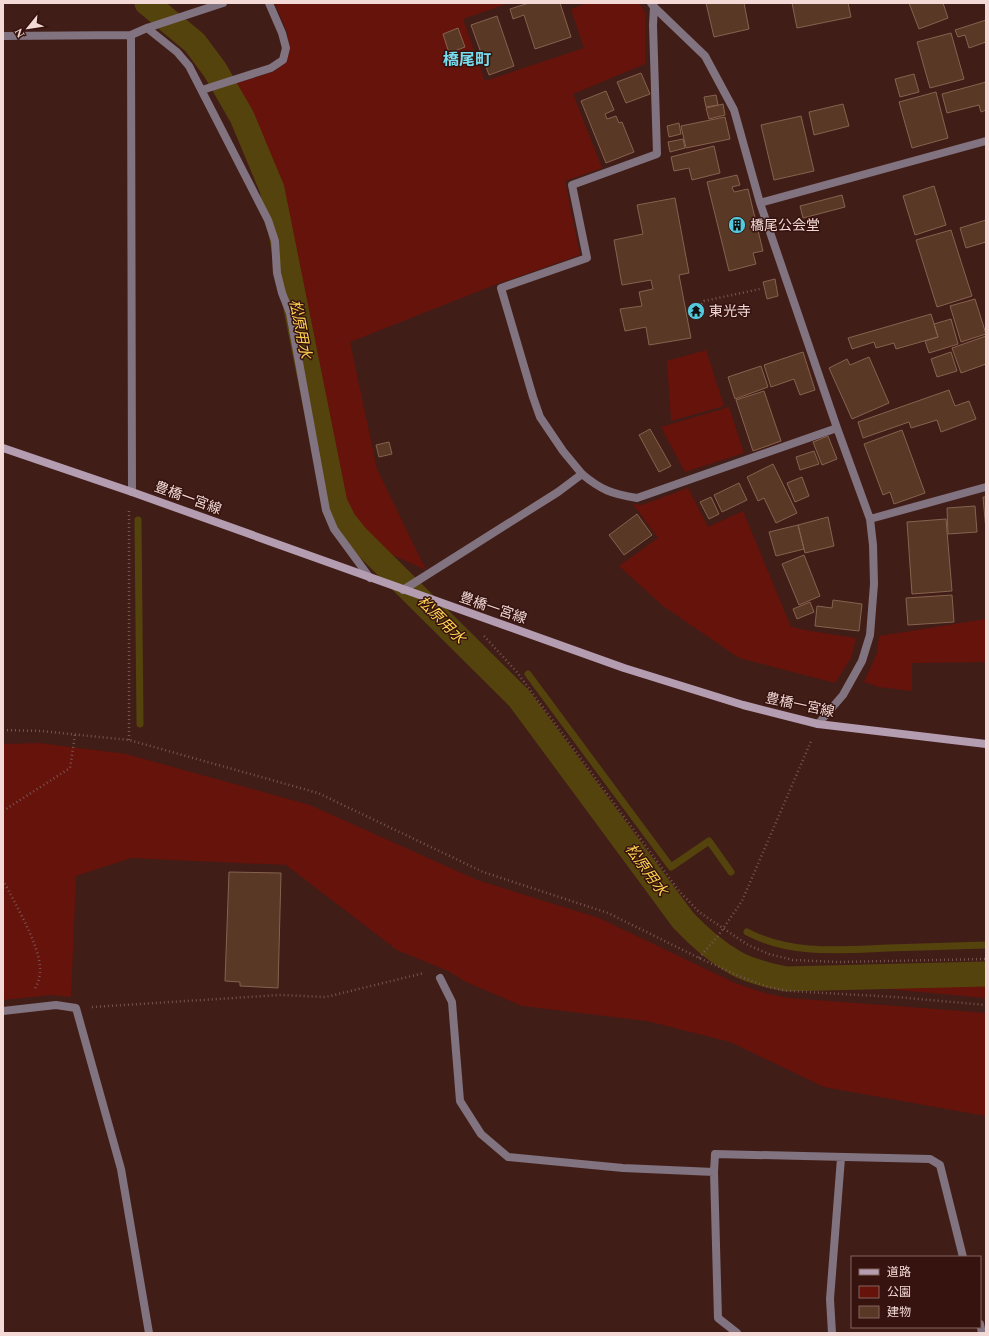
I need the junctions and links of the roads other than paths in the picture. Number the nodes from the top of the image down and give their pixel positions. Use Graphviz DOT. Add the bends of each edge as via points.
graph roads {
  1 [pos="223,3"];
  2 [pos="269,3"];
  3 [pos="653,5"];
  4 [pos="147,28"];
  5 [pos="131,35"];
  6 [pos="3,36"];
  7 [pos="202,90"];
  8 [pos="986,141"];
  9 [pos="760,203"];
  10 [pos="837,428"];
  11 [pos="3,448"];
  12 [pos="582,474"];
  13 [pos="986,488"];
  14 [pos="132,492"];
  15 [pos="870,519"];
  16 [pos="370,578"];
  17 [pos="403,590"];
  18 [pos="818,724"];
  19 [pos="986,744"];
  20 [pos="440,978"];
  21 [pos="3,1010"];
  22 [pos="841,1158"];
  23 [pos="714,1172"];
  24 [pos="963,1256"];
  25 [pos="149,1333"];
  26 [pos="737,1333"];
  27 [pos="832,1333"];
  1 -- 4 [label="street"];
  2 -- 7 [label="street" via="286,48 283,60 271,68"];
  3 -- 9 [label="street" via="705,56 734,110"];
  3 -- 12 [label="street" via="657,154 572,185 587,258 501,288 540,417"];
  4 -- 5 [label="street"];
  4 -- 7 [label="street" via="177,52 189,66"];
  5 -- 6 [label="street"];
  5 -- 14 [label="street"];
  7 -- 16 [label="street" via="268,220 275,241 277,273 290,313 326,510 334,529"];
  8 -- 9 [label="street"];
  9 -- 10 [label="street"];
  10 -- 12 [label="street" via="637,498 616,495 595,486"];
  10 -- 15 [label="street"];
  11 -- 14 [label="main road, 豊橋一宮線"];
  12 -- 17 [label="street" via="558,492"];
  13 -- 15 [label="street"];
  14 -- 16 [label="main road, 豊橋一宮線"];
  15 -- 18 [label="street" via="874,584 870,635 862,661 843,695"];
  16 -- 17 [label="main road, 豊橋一宮線"];
  17 -- 18 [label="main road, 豊橋一宮線" via="631,670 743,706"];
  18 -- 19 [label="main road, 豊橋一宮線"];
  20 -- 23 [label="street" via="452,1002 460,1100 481,1134 508,1157 623,1168"];
  21 -- 25 [label="street" via="56,1005 76,1008 121,1169"];
  22 -- 23 [label="street" via="715,1154"];
  22 -- 24 [label="street" via="930,1159 940,1165"];
  22 -- 27 [label="street" via="830,1299"];
  23 -- 26 [label="street" via="718,1318"];
}
